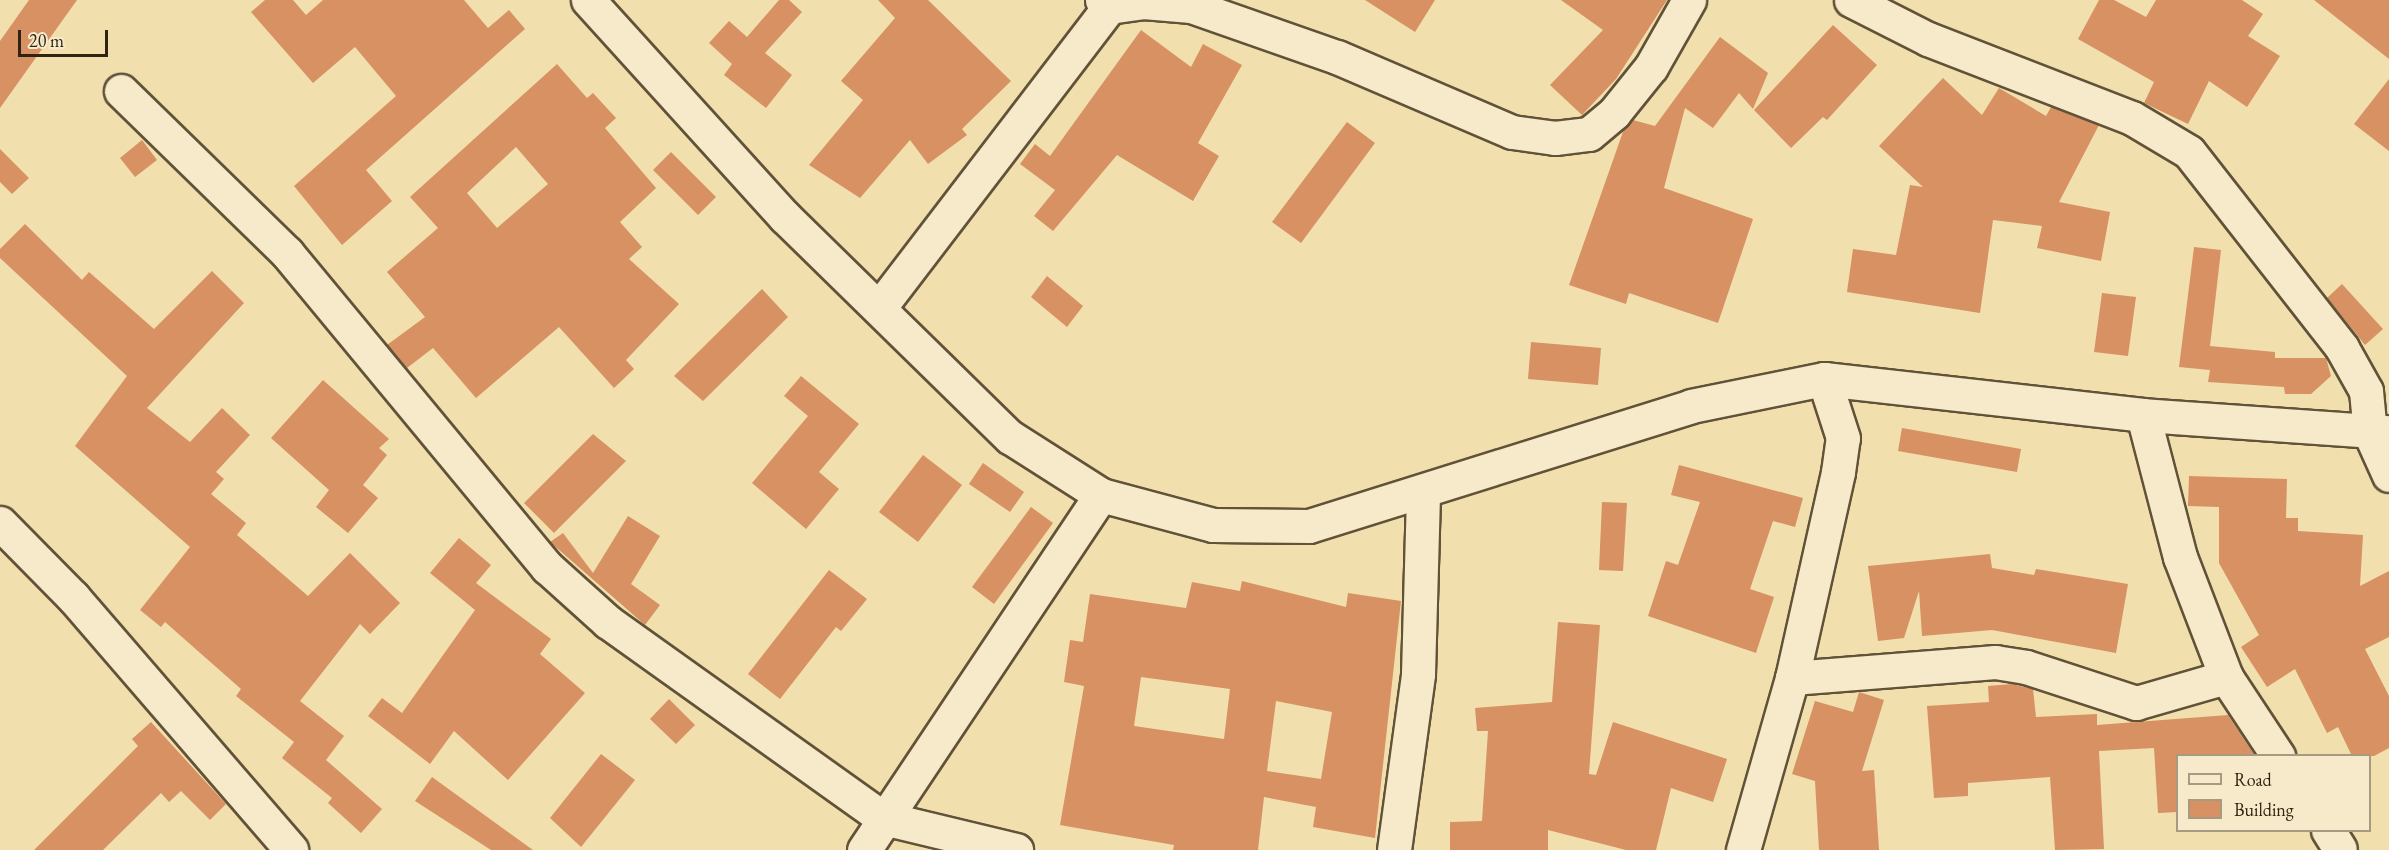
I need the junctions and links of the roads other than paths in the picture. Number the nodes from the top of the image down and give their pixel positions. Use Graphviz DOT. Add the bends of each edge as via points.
graph roads {
  1 [pos="588,0"];
  2 [pos="1689,0"];
  3 [pos="1851,0"];
  4 [pos="1105,4"];
  5 [pos="121,91"];
  6 [pos="879,308"];
  7 [pos="1824,379"];
  8 [pos="2143,415"];
  9 [pos="2380,433"];
  10 [pos="2389,475"];
  11 [pos="1423,492"];
  12 [pos="1101,495"];
  13 [pos="0,523"];
  14 [pos="2226,677"];
  15 [pos="1792,678"];
  16 [pos="2277,754"];
  17 [pos="883,818"];
  18 [pos="2329,832"];
  19 [pos="2340,849"];
  20 [pos="291,850"];
  21 [pos="864,850"];
  22 [pos="1016,850"];
  23 [pos="1394,850"];
  24 [pos="1743,850"];
  1 -- 6 [label="street" via="785,217"];
  2 -- 4 [label="street" via="1651,67 1614,113 1589,134 1555,138 1512,132 1337,57 1191,6"];
  3 -- 9 [label="street" via="1928,39 2132,118 2189,152 2342,348 2366,391"];
  4 -- 6 [label="street"];
  5 -- 17 [label="street" via="287,253 546,567 608,622"];
  6 -- 12 [label="street" via="1010,437"];
  7 -- 8 [label="street"];
  7 -- 11 [label="street" via="1691,406"];
  7 -- 15 [label="street" via="1843,438"];
  8 -- 9 [label="street"];
  8 -- 14 [label="street" via="2180,557"];
  9 -- 10 [label="street"];
  11 -- 12 [label="street" via="1309,526 1262,529 1213,525"];
  11 -- 23 [label="street" via="1418,674"];
  12 -- 17 [label="street"];
  13 -- 20 [label="street" via="74,597"];
  14 -- 15 [label="street" via="2136,703 2026,667 1995,662"];
  14 -- 16 [label="street"];
  15 -- 24 [label="street"];
  17 -- 21 [label="street"];
  17 -- 22 [label="street"];
  18 -- 19 [label="street"];
}
